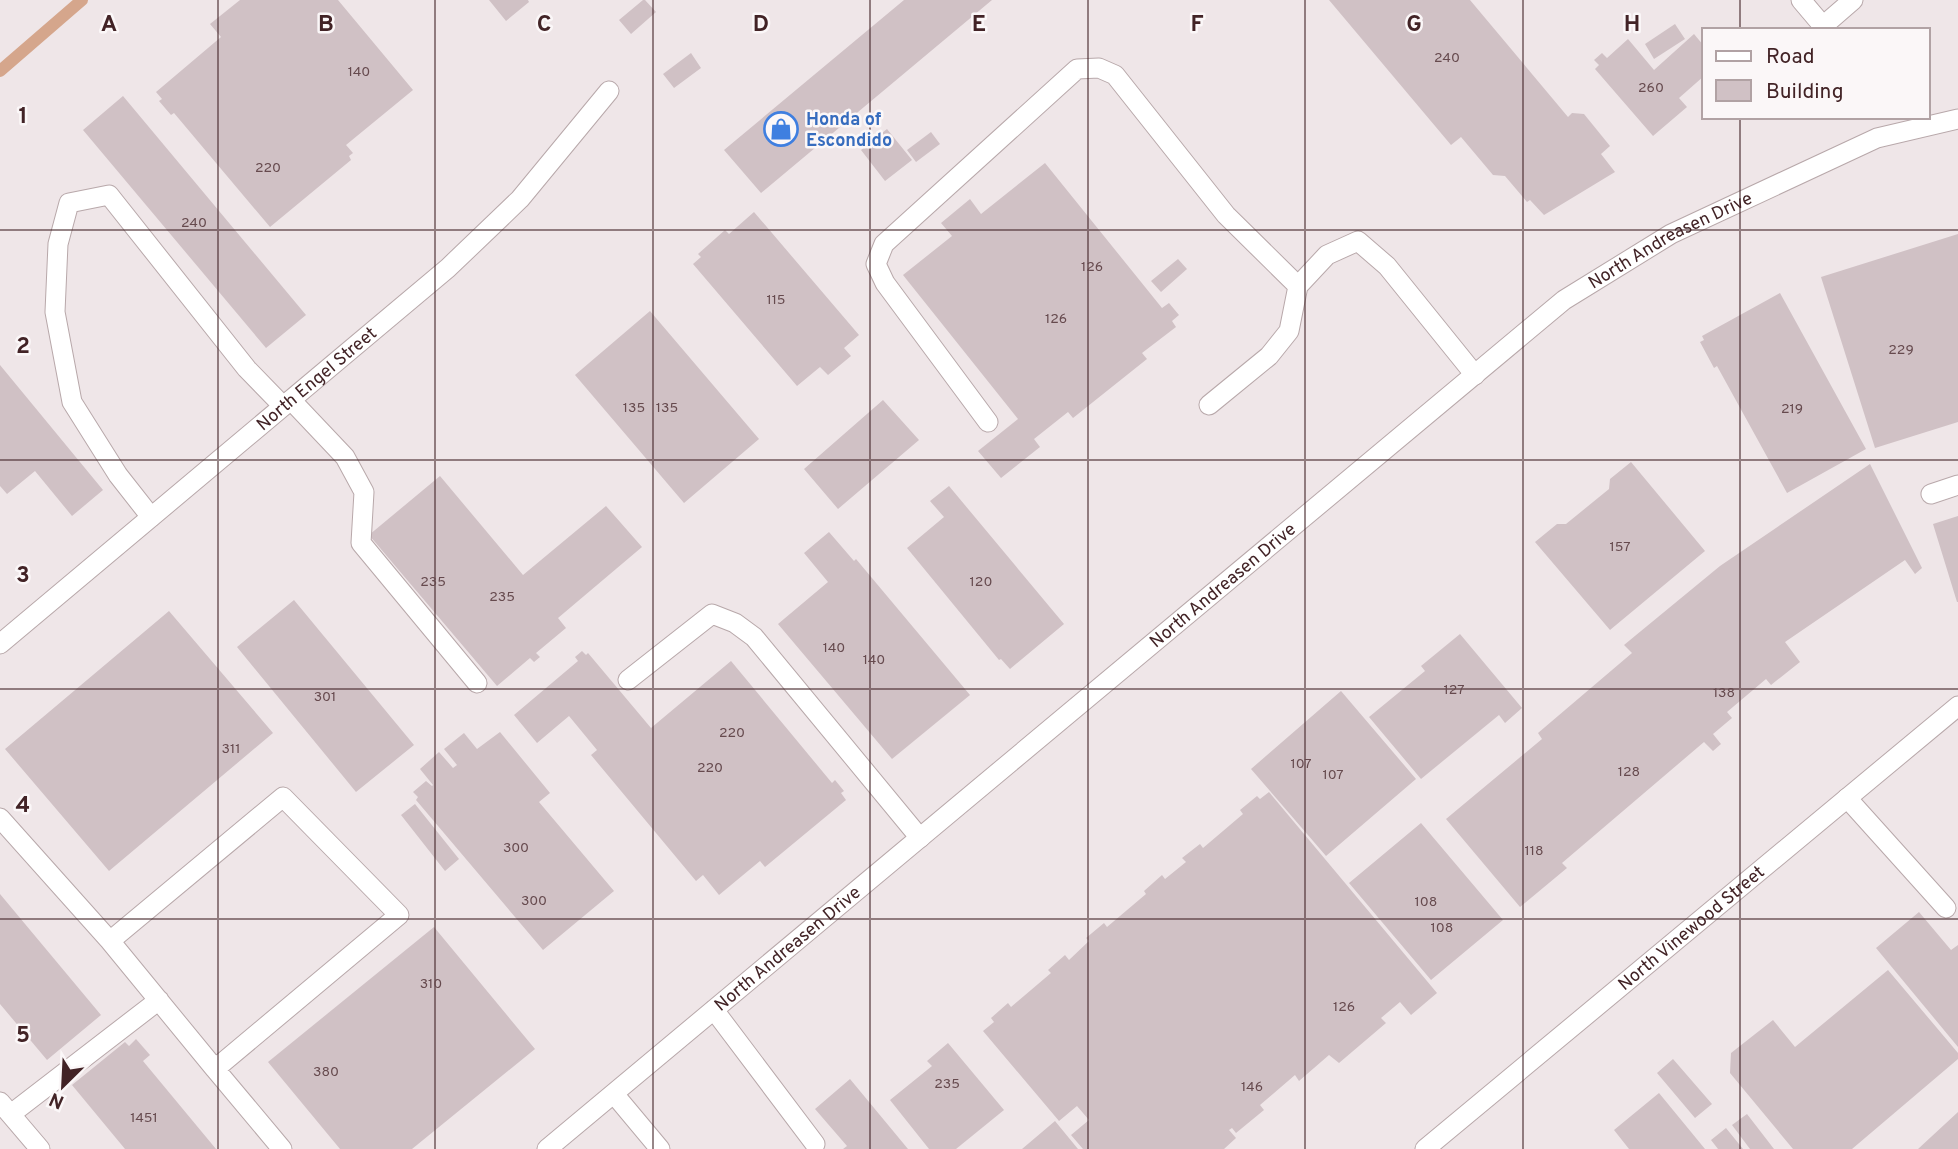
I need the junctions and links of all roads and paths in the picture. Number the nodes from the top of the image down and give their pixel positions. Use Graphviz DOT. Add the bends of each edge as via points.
graph roads {
  1 [pos="1801,0"];
  2 [pos="1853,0"];
  3 [pos="609,91"];
  4 [pos="1958,119"];
  5 [pos="1298,286"];
  6 [pos="1475,375"];
  7 [pos="287,403"];
  8 [pos="1209,405"];
  9 [pos="988,422"];
  10 [pos="1958,485"];
  11 [pos="1931,494"];
  12 [pos="151,517"];
  13 [pos="0,644"];
  14 [pos="628,680"];
  15 [pos="477,683"];
  16 [pos="1958,706"];
  17 [pos="1847,798"];
  18 [pos="0,818"];
  19 [pos="920,838"];
  20 [pos="1946,908"];
  21 [pos="110,941"];
  22 [pos="159,1000"];
  23 [pos="714,1010"];
  24 [pos="215,1069"];
  25 [pos="614,1094"];
  26 [pos="5,1108"];
  27 [pos="815,1144"];
  28 [pos="40,1149"];
  29 [pos="282,1149"];
  30 [pos="547,1149"];
  31 [pos="660,1149"];
  32 [pos="1424,1149"];
  1 -- 2 [label="street" via="1823,26"];
  3 -- 7 [label="street, North Engel Street" via="520,199 448,268"];
  4 -- 6 [label="street, North Andreasen Drive" via="1877,138 1671,234 1564,300"];
  5 -- 6 [label="street" via="1327,255 1358,242 1387,266"];
  5 -- 8 [label="street" via="1289,331 1269,356"];
  5 -- 9 [label="street" via="1226,215 1115,75 1099,68 1077,69 884,244 876,264 885,283"];
  6 -- 19 [label="street, North Andreasen Drive"];
  7 -- 12 [label="street, North Engel Street"];
  7 -- 12 [label="street" via="247,369 109,195 69,203 58,244 55,312 72,402"];
  7 -- 15 [label="street" via="345,457 364,492 361,543"];
  10 -- 11 [label="street"];
  12 -- 13 [label="street, North Engel Street"];
  14 -- 19 [label="street" via="712,614 735,623 754,636"];
  16 -- 17 [label="street, North Vinewood Street"];
  17 -- 20 [label="street"];
  17 -- 32 [label="street, North Vinewood Street"];
  18 -- 21 [label="street"];
  19 -- 23 [label="street, North Andreasen Drive"];
  21 -- 22 [label="street"];
  21 -- 24 [label="street" via="283,797 399,915"];
  22 -- 24 [label="street"];
  22 -- 26 [label="street"];
  23 -- 25 [label="street, North Andreasen Drive"];
  23 -- 27 [label="street"];
  24 -- 29 [label="street"];
  25 -- 30 [label="street, North Andreasen Drive"];
  25 -- 31 [label="street"];
  26 -- 28 [label="street"];
}
